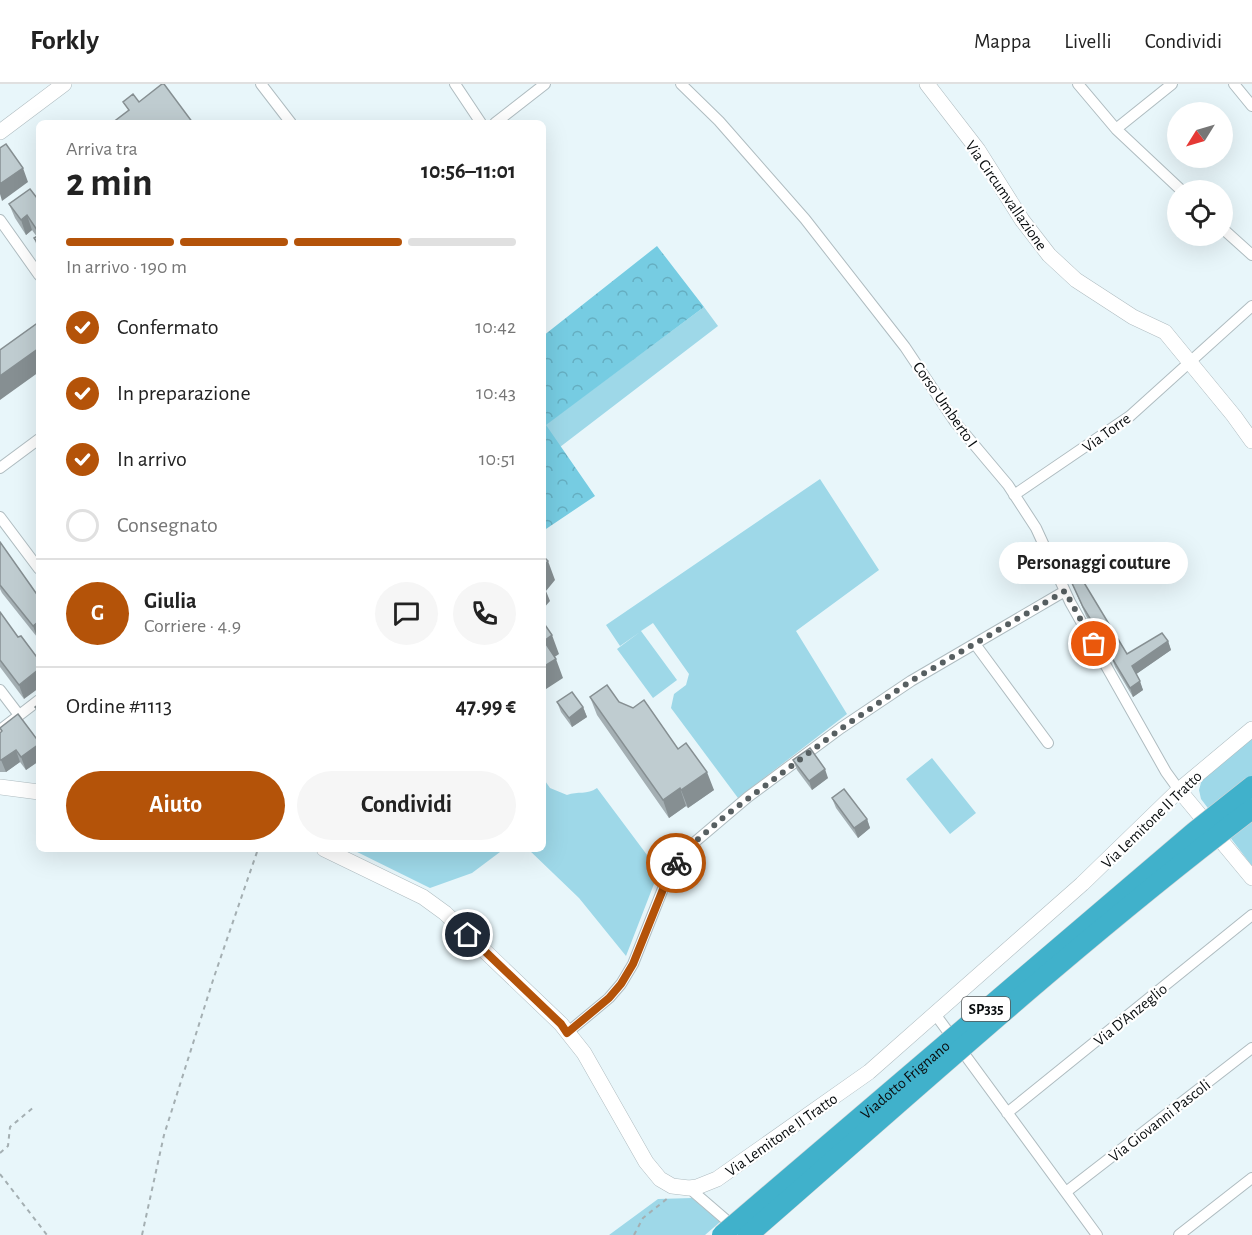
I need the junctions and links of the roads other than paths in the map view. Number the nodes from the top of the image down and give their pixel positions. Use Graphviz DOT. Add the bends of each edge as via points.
graph roads {
  1 [pos="64,84"];
  2 [pos="261,84"];
  3 [pos="455,84"];
  4 [pos="545,84"];
  5 [pos="681,84"];
  6 [pos="927,84"];
  7 [pos="1078,84"];
  8 [pos="1172,84"];
  9 [pos="1234,84"];
  10 [pos="1252,106"];
  11 [pos="289,120"];
  12 [pos="480,120"];
  13 [pos="499,120"];
  14 [pos="1116,129"];
  15 [pos="0,132"];
  16 [pos="1170,180"];
  17 [pos="0,220"];
  18 [pos="1233,238"];
  19 [pos="1252,255"];
  20 [pos="36,271"];
  21 [pos="1252,306"];
  22 [pos="1191,362"];
  23 [pos="1252,441"];
  24 [pos="36,442"];
  25 [pos="0,468"];
  26 [pos="1014,495"];
  27 [pos="0,517"];
  28 [pos="36,565"];
  29 [pos="1065,591"];
  30 [pos="975,644"];
  31 [pos="0,690"];
  32 [pos="36,702"];
  33 [pos="19,716"];
  34 [pos="1252,729"];
  35 [pos="0,730"];
  36 [pos="1048,743"];
  37 [pos="1252,786"];
  38 [pos="0,788"];
  39 [pos="1179,790"];
  40 [pos="36,792"];
  41 [pos="1252,809"];
  42 [pos="330,852"];
  43 [pos="1252,878"];
  44 [pos="1252,915"];
  45 [pos="935,1014"];
  46 [pos="567,1033"];
  47 [pos="1252,1048"];
  48 [pos="1007,1113"];
  49 [pos="1252,1178"];
  50 [pos="684,1188"];
  51 [pos="1066,1192"];
  52 [pos="724,1227"];
  53 [pos="748,1235"];
  54 [pos="1098,1235"];
  55 [pos="1179,1235"];
  1 -- 15 [label="street"];
  2 -- 11 [label="street"];
  3 -- 12 [label="street"];
  4 -- 13 [label="street"];
  5 -- 26 [label="street, Corso Umberto I" via="720,121 805,219 905,347 954,422"];
  6 -- 22 [label="street, Via Circumvallazione" via="1050,255 1076,280 1165,332"];
  7 -- 14 [label="street"];
  8 -- 14 [label="street"];
  9 -- 10 [label="street"];
  14 -- 16 [label="street"];
  17 -- 20 [label="street"];
  18 -- 19 [label="street"];
  21 -- 22 [label="street, Via Torre"];
  22 -- 23 [label="street, Via Circumvallazione"];
  22 -- 26 [label="street, Via Torre" via="1130,416"];
  24 -- 25 [label="street"];
  26 -- 29 [label="street, Corso Umberto I" via="1036,528"];
  27 -- 28 [label="street"];
  29 -- 30 [label="street"];
  29 -- 39 [label="street, Corso Umberto I"];
  30 -- 36 [label="street"];
  30 -- 46 [label="street" via="842,728 689,847 670,872 621,984"];
  31 -- 33 [label="street"];
  32 -- 33 [label="street"];
  33 -- 35 [label="street"];
  34 -- 39 [label="street, Via Lemitone II Tratto"];
  37 -- 52 [label="highway, Viadotto Frignano / SP335, bridge"];
  38 -- 40 [label="street"];
  39 -- 43 [label="street"];
  39 -- 45 [label="street, Via Lemitone II Tratto" via="1083,884"];
  41 -- 53 [label="highway, Viadotto Frignano / SP335, bridge" via="1048,975"];
  42 -- 46 [label="street" via="423,897 445,913"];
  44 -- 48 [label="street, Via D'Anzeglio"];
  45 -- 48 [label="street"];
  45 -- 50 [label="street, Via Lemitone II Tratto" via="868,1071 717,1179"];
  46 -- 50 [label="street" via="584,1053 646,1162 660,1179"];
  47 -- 51 [label="street, Via Giovanni Pascoli"];
  48 -- 51 [label="street"];
  49 -- 55 [label="street"];
  50 -- 52 [label="street"];
  51 -- 54 [label="street"];
}
